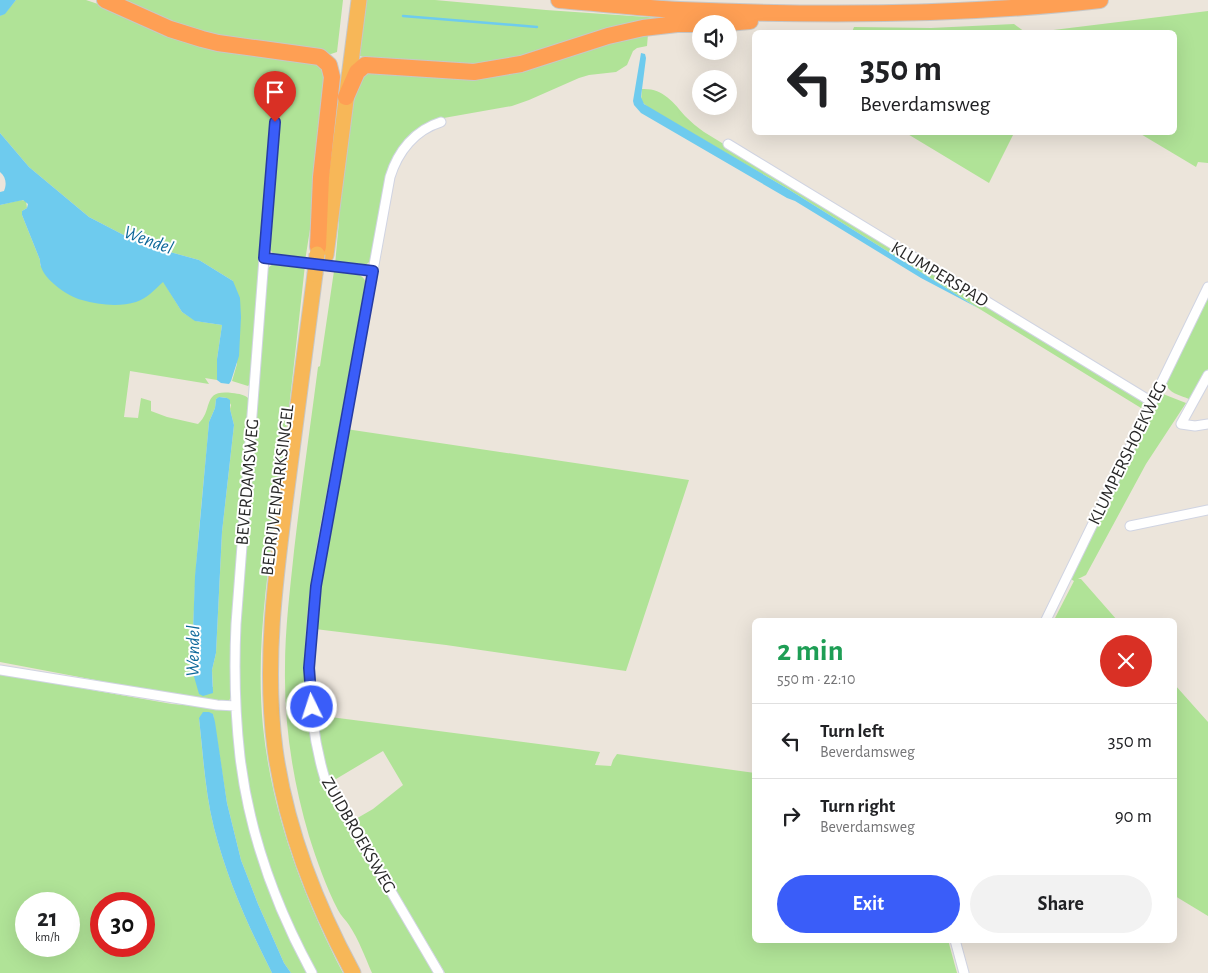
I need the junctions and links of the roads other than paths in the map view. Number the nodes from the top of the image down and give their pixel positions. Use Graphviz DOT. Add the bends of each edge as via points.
graph roads {
  1 [pos="105,0"];
  2 [pos="559,0"];
  3 [pos="1100,0"];
  4 [pos="354,4"];
  5 [pos="813,14"];
  6 [pos="737,22"];
  7 [pos="692,24"];
  8 [pos="346,97"];
  9 [pos="275,122"];
  10 [pos="441,122"];
  11 [pos="728,144"];
  12 [pos="320,252"];
  13 [pos="264,258"];
  14 [pos="373,271"];
  15 [pos="319,275"];
  16 [pos="1208,287"];
  17 [pos="1208,375"];
  18 [pos="1152,402"];
  19 [pos="1208,424"];
  20 [pos="1208,510"];
  21 [pos="1130,526"];
  22 [pos="1047,618"];
  23 [pos="0,670"];
  24 [pos="236,706"];
  25 [pos="956,943"];
  26 [pos="312,973"];
  27 [pos="353,973"];
  28 [pos="363,973"];
  29 [pos="439,973"];
  30 [pos="964,973"];
  1 -- 12 [label="highway" via="170,29 202,39 320,57 327,62 332,77 321,177"];
  2 -- 5 [label="highway" via="678,10"];
  3 -- 5 [label="highway" via="976,10"];
  4 -- 8 [label="highway, BEDRIJVENPARKSINGEL"];
  4 -- 12 [label="highway, BEDRIJVENPARKSINGEL"];
  5 -- 6 [label="highway"];
  7 -- 8 [label="highway" via="643,28 521,64 474,72 365,65 357,72"];
  8 -- 12 [label="highway, BEDRIJVENPARKSINGEL"];
  9 -- 13 [label="street, BEVERDAMSWEG"];
  10 -- 14 [label="street" via="418,134 397,157 390,177"];
  11 -- 18 [label="street, KLUMPERSPAD"];
  12 -- 15 [label="highway, BEDRIJVENPARKSINGEL, bridge"];
  13 -- 14 [label="street"];
  13 -- 24 [label="street, BEVERDAMSWEG" via="236,624"];
  14 -- 29 [label="street, ZUIDBROEKSWEG" via="316,586 309,668 313,722 325,778"];
  15 -- 27 [label="highway, BEDRIJVENPARKSINGEL" via="274,598 271,708 281,782 300,854 326,921"];
  15 -- 28 [label="highway, BEDRIJVENPARKSINGEL" via="285,577 280,707 290,783 308,851 346,942"];
  16 -- 18 [label="street, KLUMPERSHOEKWEG"];
  17 -- 19 [label="street" via="1181,424"];
  18 -- 22 [label="street, KLUMPERSHOEKWEG"];
  20 -- 21 [label="street"];
  23 -- 24 [label="street"];
  24 -- 26 [label="street" via="240,758 266,867"];
  25 -- 30 [label="street"];
}
